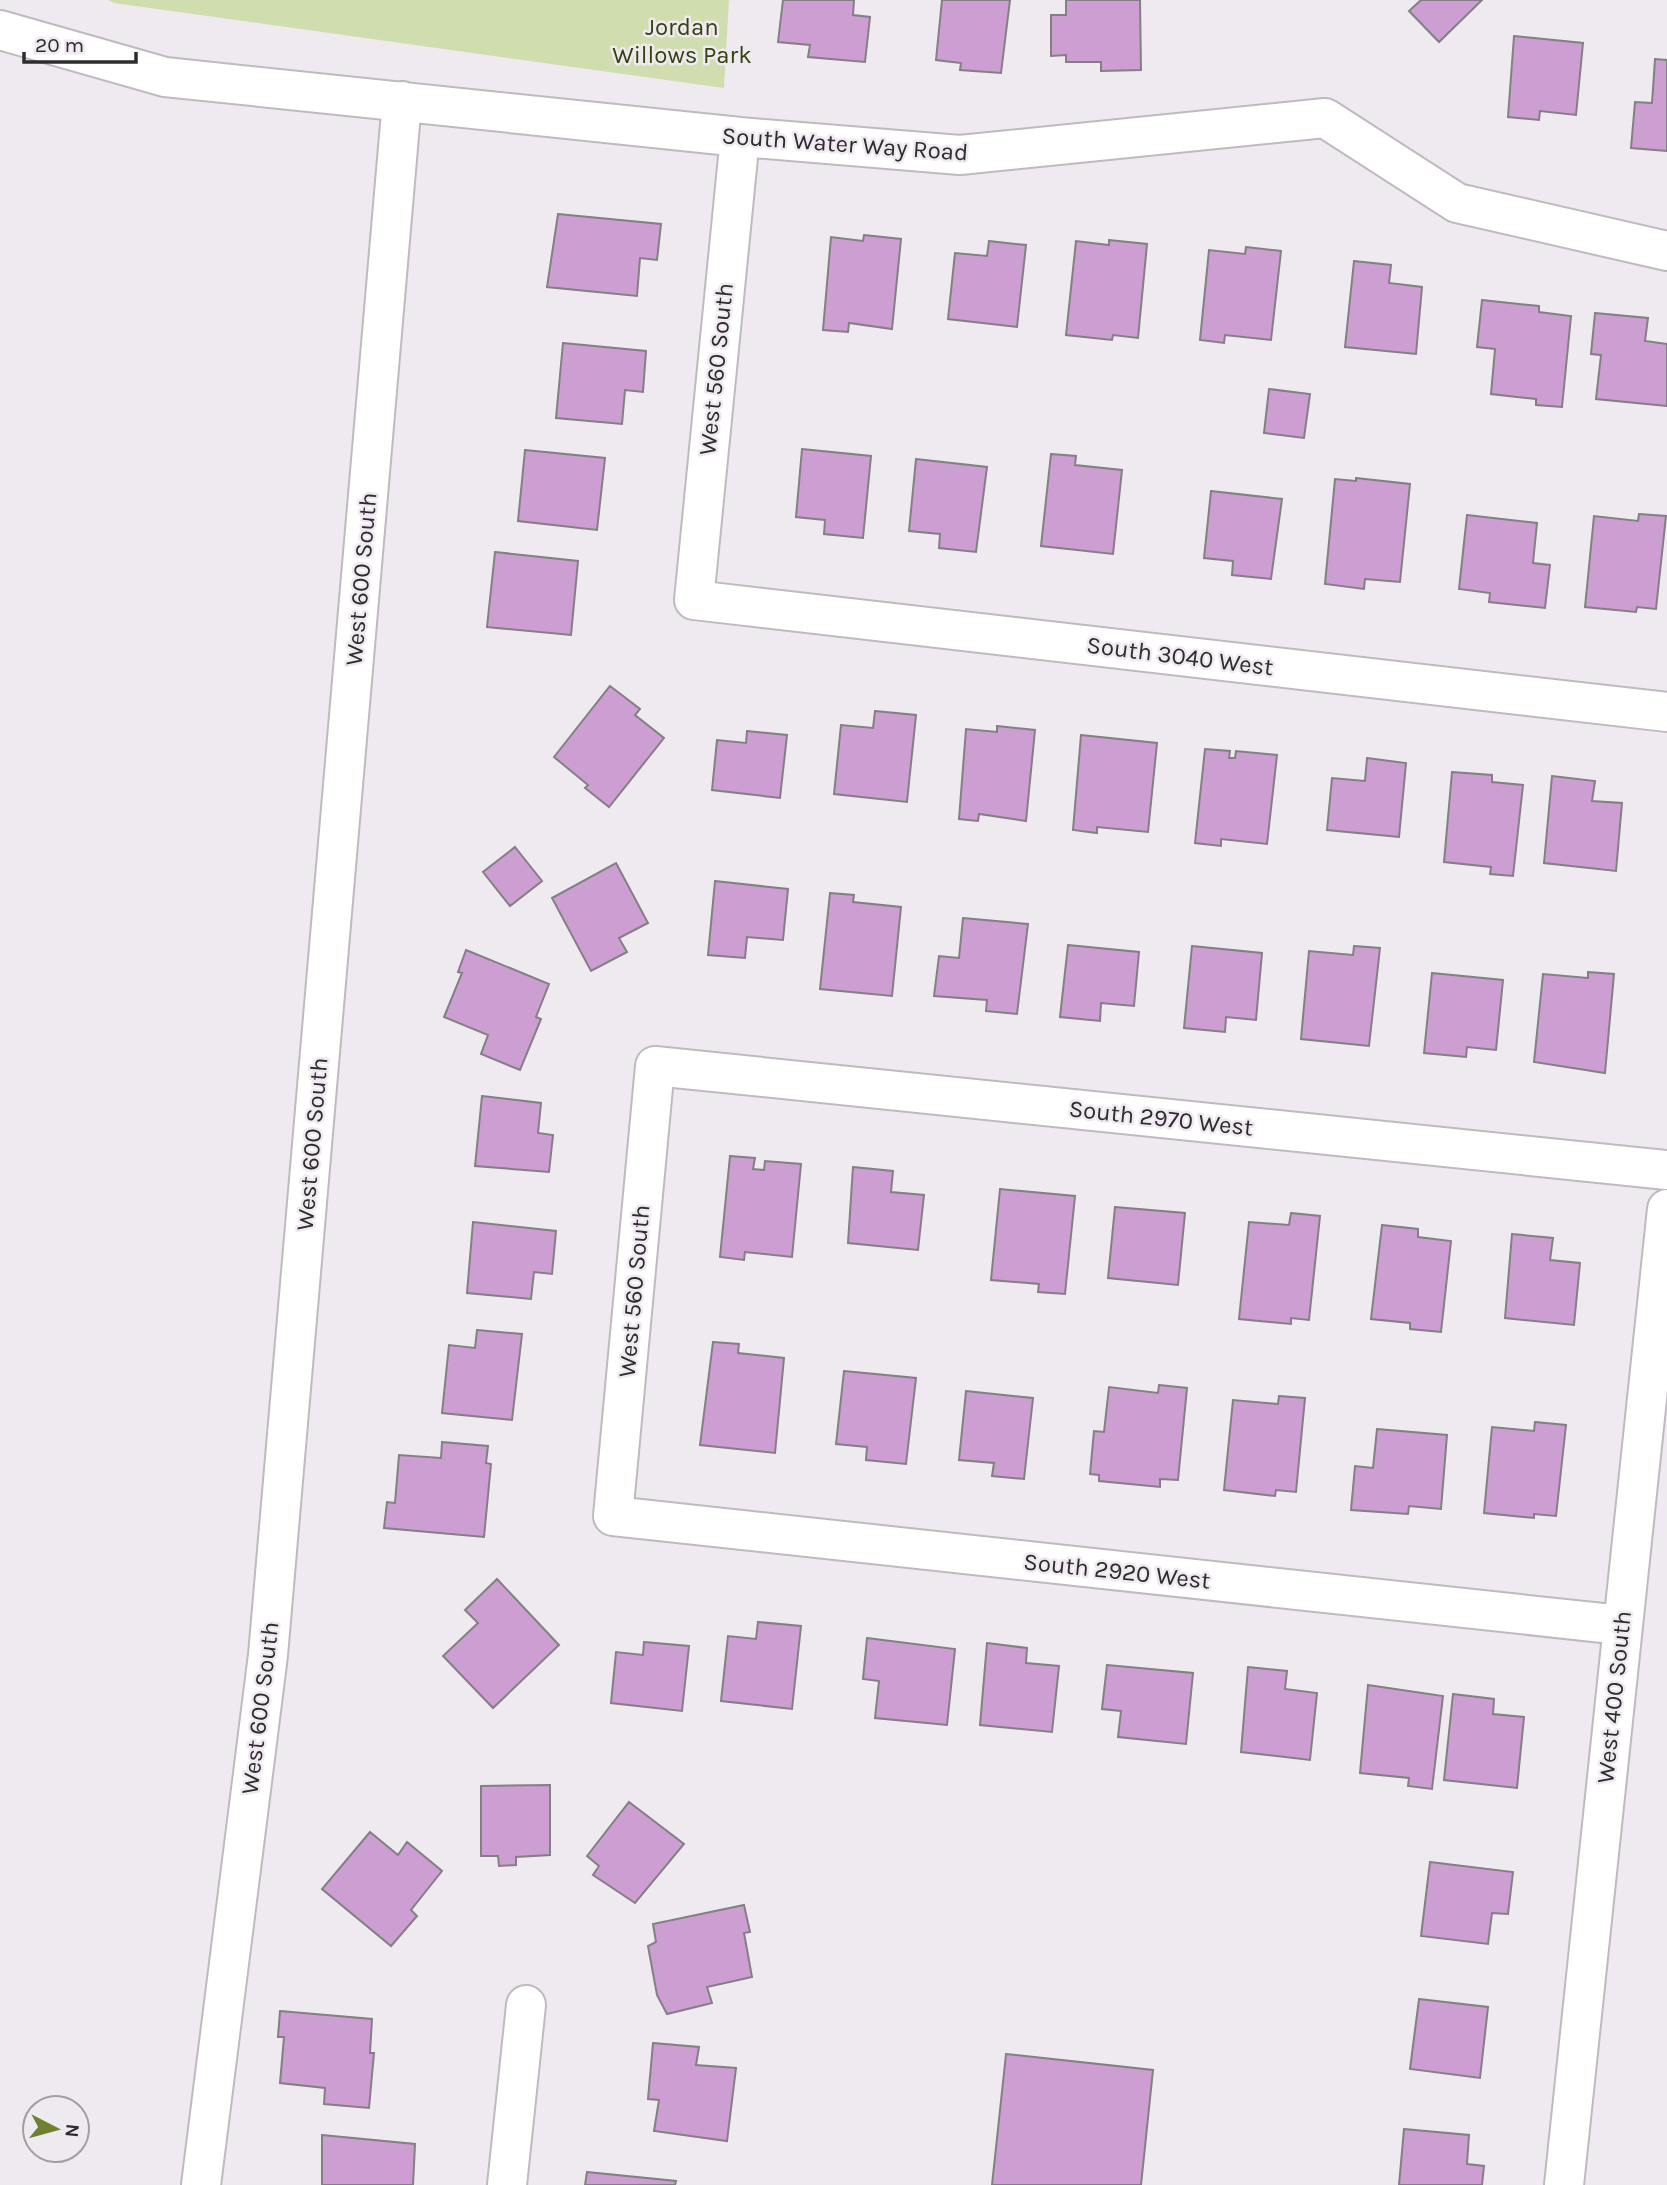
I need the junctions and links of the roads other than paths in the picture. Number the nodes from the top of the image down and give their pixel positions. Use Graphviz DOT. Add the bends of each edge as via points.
graph roads {
  1 [pos="0,30"];
  2 [pos="402,101"];
  3 [pos="740,138"];
  4 [pos="1667,251"];
  5 [pos="694,600"];
  6 [pos="1667,712"];
  7 [pos="655,1066"];
  8 [pos="1667,1170"];
  9 [pos="1667,1209"];
  10 [pos="613,1516"];
  11 [pos="1621,1625"];
  12 [pos="526,2005"];
  13 [pos="201,2185"];
  14 [pos="507,2185"];
  15 [pos="1564,2185"];
  1 -- 2 [label="street, South Water Way Road" via="165,77"];
  2 -- 3 [label="street, South Water Way Road"];
  2 -- 13 [label="street, West 600 South" via="268,1655"];
  3 -- 4 [label="street, South Water Way Road" via="960,155 1325,118 1457,203"];
  3 -- 5 [label="street, West 560 South"];
  5 -- 6 [label="street, South 3040 West"];
  7 -- 8 [label="street, South 2970 West"];
  7 -- 10 [label="street, West 560 South"];
  9 -- 11 [label="street, West 400 South"];
  10 -- 11 [label="street, South 2920 West"];
  11 -- 15 [label="street, West 400 South"];
  12 -- 14 [label="street"];
}
